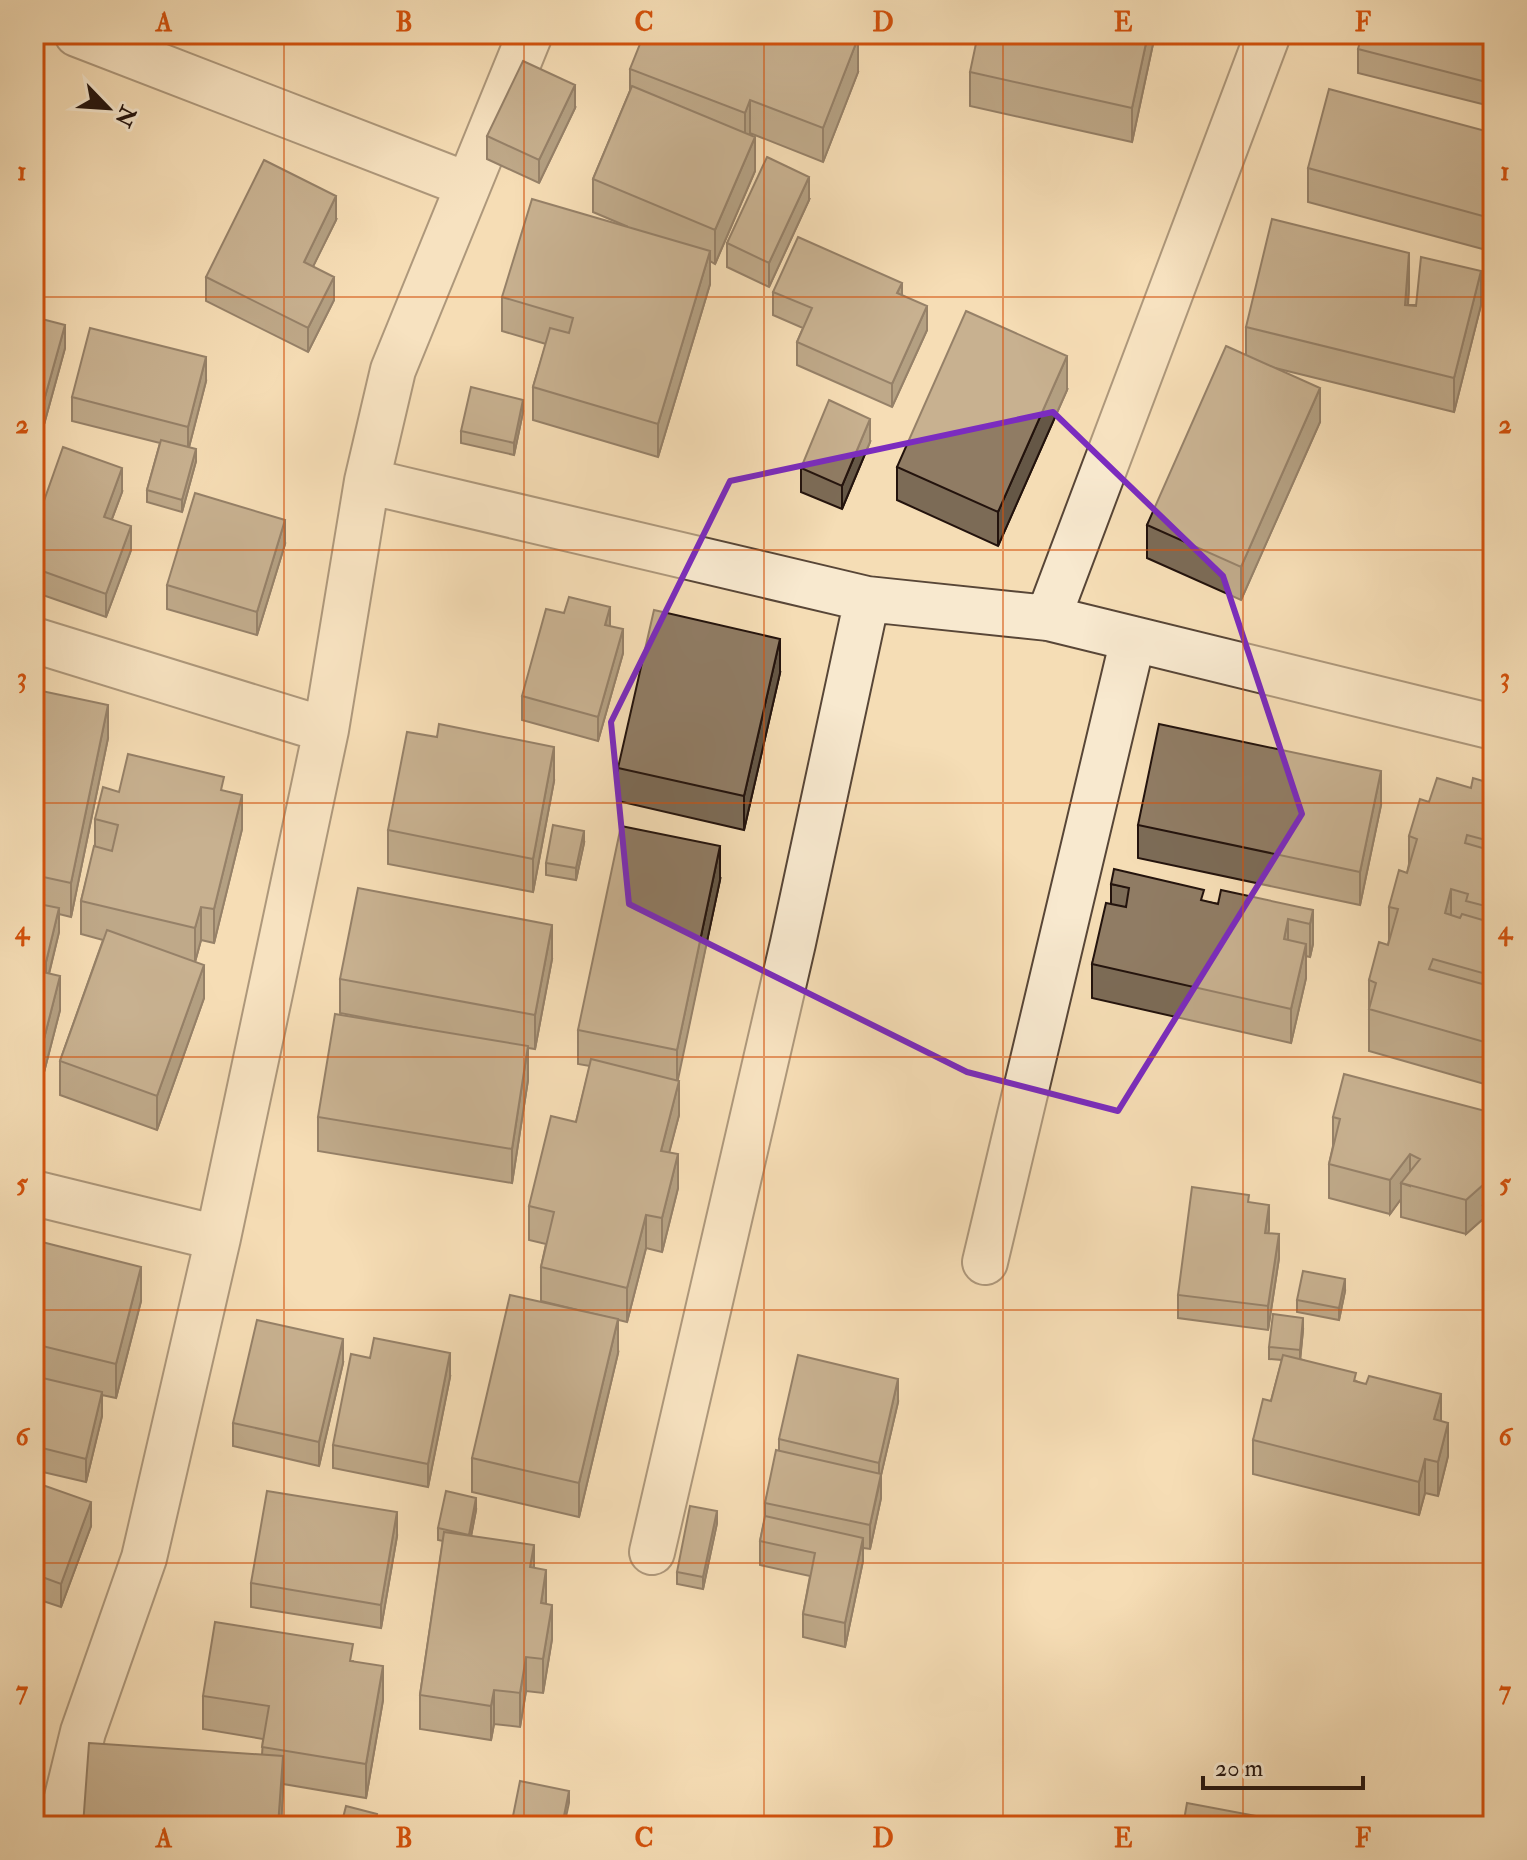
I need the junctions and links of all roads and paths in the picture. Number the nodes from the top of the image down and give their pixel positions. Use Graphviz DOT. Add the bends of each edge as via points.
graph roads {
  1 [pos="77,34"];
  2 [pos="530,34"];
  3 [pos="1268,34"];
  4 [pos="468,185"];
  5 [pos="367,481"];
  6 [pos="867,599"];
  7 [pos="1048,618"];
  8 [pos="1133,639"];
  9 [pos="34,640"];
  10 [pos="1493,727"];
  11 [pos="326,730"];
  12 [pos="34,1193"];
  13 [pos="218,1238"];
  14 [pos="985,1262"];
  15 [pos="652,1552"];
  16 [pos="60,1826"];
  1 -- 4 [label="street"];
  2 -- 4 [label="street"];
  3 -- 7 [label="street"];
  4 -- 5 [label="street" via="393,370"];
  5 -- 6 [label="street"];
  5 -- 11 [label="street"];
  6 -- 7 [label="street"];
  6 -- 15 [label="street"];
  7 -- 8 [label="street"];
  8 -- 10 [label="street"];
  8 -- 14 [label="street"];
  9 -- 11 [label="street"];
  11 -- 13 [label="street"];
  12 -- 13 [label="street"];
  13 -- 16 [label="street" via="144,1558 83,1732"];
}
